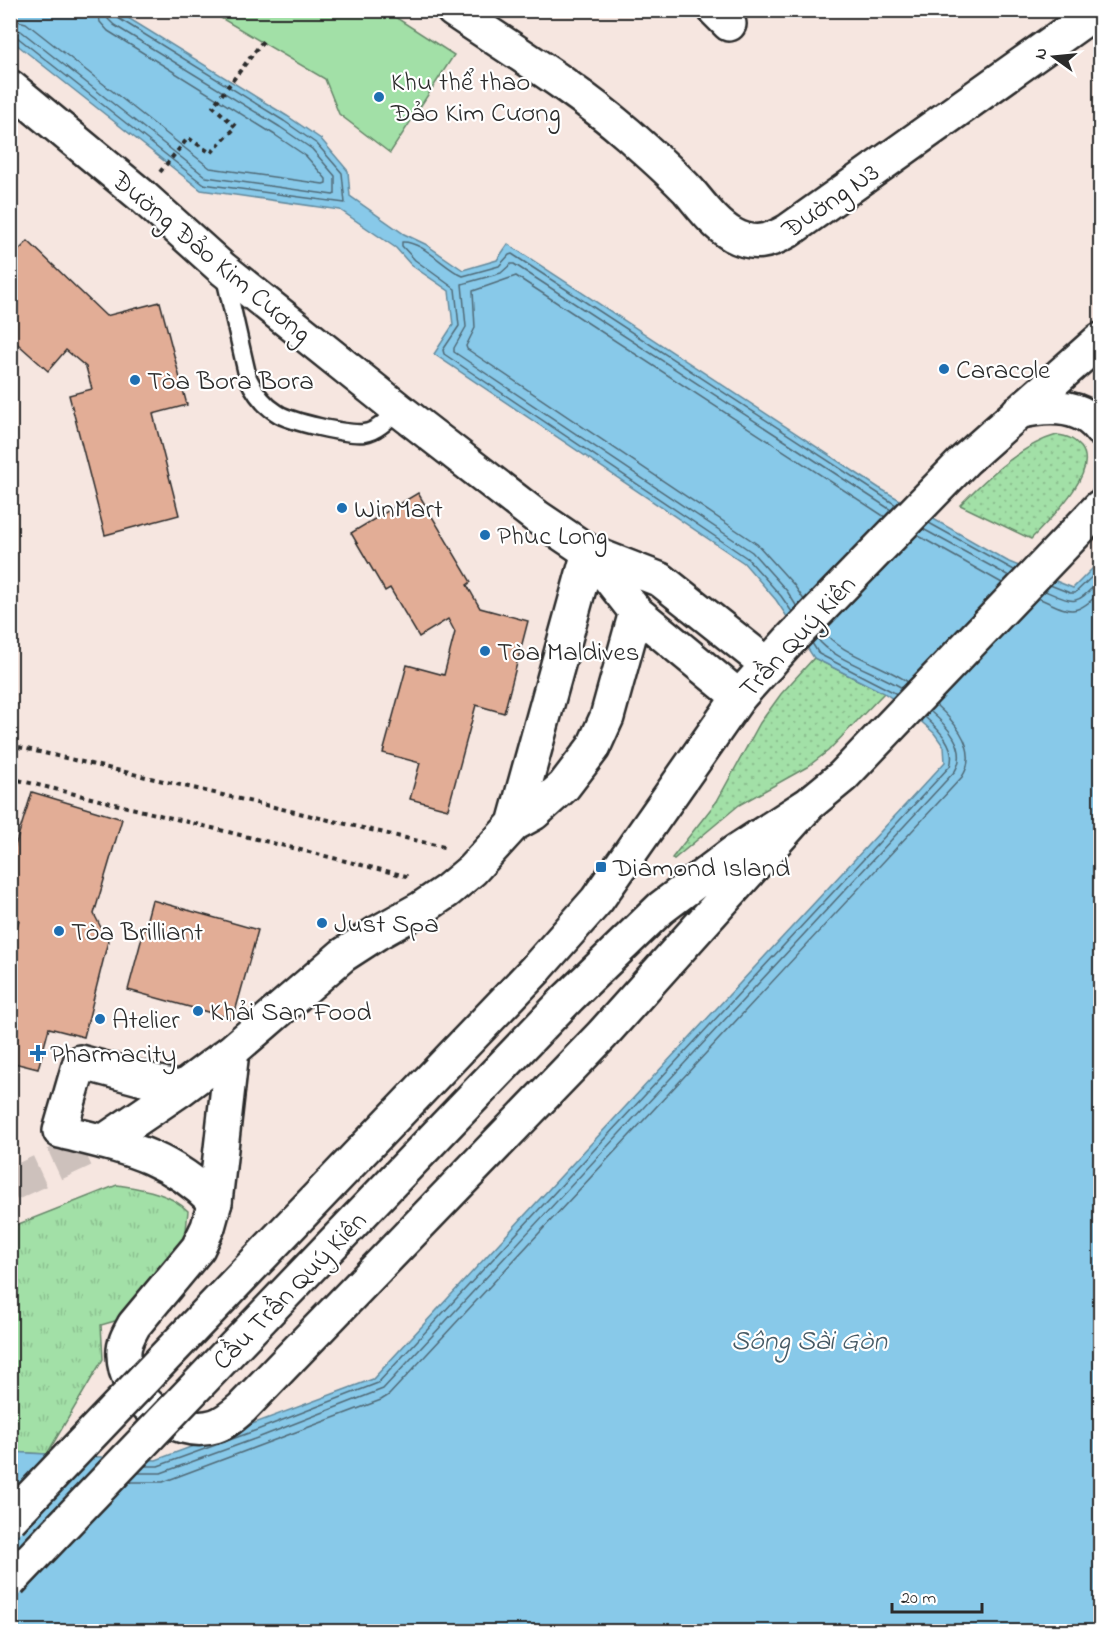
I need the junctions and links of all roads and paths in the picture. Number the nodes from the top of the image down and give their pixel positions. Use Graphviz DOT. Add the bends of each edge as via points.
graph roads {
  1 [pos="453,10"];
  2 [pos="1098,10"];
  3 [pos="263,41"];
  4 [pos="10,87"];
  5 [pos="159,174"];
  6 [pos="223,269"];
  7 [pos="1101,340"];
  8 [pos="398,409"];
  9 [pos="1018,412"];
  10 [pos="1101,429"];
  11 [pos="1101,507"];
  12 [pos="589,552"];
  13 [pos="636,612"];
  14 [pos="778,653"];
  15 [pos="740,697"];
  16 [pos="10,745"];
  17 [pos="10,778"];
  18 [pos="809,804"];
  19 [pos="514,824"];
  20 [pos="448,848"];
  21 [pos="414,878"];
  22 [pos="536,969"];
  23 [pos="232,1051"];
  24 [pos="181,1089"];
  25 [pos="103,1142"];
  26 [pos="215,1202"];
  27 [pos="10,1519"];
  28 [pos="10,1581"];
  1 -- 2 [label="street, Đường N3" via="608,117 666,168 725,231 758,242 788,231"];
  3 -- 5 [label="path" via="213,106 236,127 211,153 188,138"];
  4 -- 6 [label="street, Đường Đảo Kim Cương"];
  6 -- 8 [label="street, Đường Đảo Kim Cương"];
  6 -- 8 [label="lane" via="248,378 254,391 277,413 349,433 365,433 380,426"];
  7 -- 9 [label="street, Trần Quý Kiên"];
  8 -- 12 [label="street, Đường Đảo Kim Cương" via="537,517"];
  9 -- 10 [label="street" via="1063,408 1081,414"];
  9 -- 14 [label="street, Trần Quý Kiên" via="965,460"];
  11 -- 18 [label="street" via="843,776"];
  12 -- 13 [label="street, Đường Đảo Kim Cương"];
  12 -- 14 [label="street, Đường Đảo Kim Cương" via="661,579"];
  12 -- 19 [label="street"];
  13 -- 15 [label="street, Đường Đảo Kim Cương"];
  13 -- 19 [label="street" via="607,717 593,748 549,801"];
  14 -- 15 [label="street, Trần Quý Kiên"];
  15 -- 22 [label="street, Trần Quý Kiên" via="597,900"];
  16 -- 20 [label="path"];
  17 -- 21 [label="path"];
  18 -- 26 [label="street" via="602,1035 242,1408 230,1419 201,1429 170,1421 145,1402 129,1380 123,1353 134,1325 198,1248"];
  18 -- 28 [label="street, Cầu Trần Quý Kiên, bridge" via="735,852 661,908 567,999"];
  19 -- 23 [label="street" via="447,891 343,955"];
  22 -- 27 [label="street, Cầu Trần Quý Kiên, bridge"];
  23 -- 24 [label="street"];
  23 -- 26 [label="street"];
  24 -- 25 [label="street"];
  24 -- 25 [label="street" via="80,1062 60,1131"];
  25 -- 26 [label="street" via="165,1162"];
}
